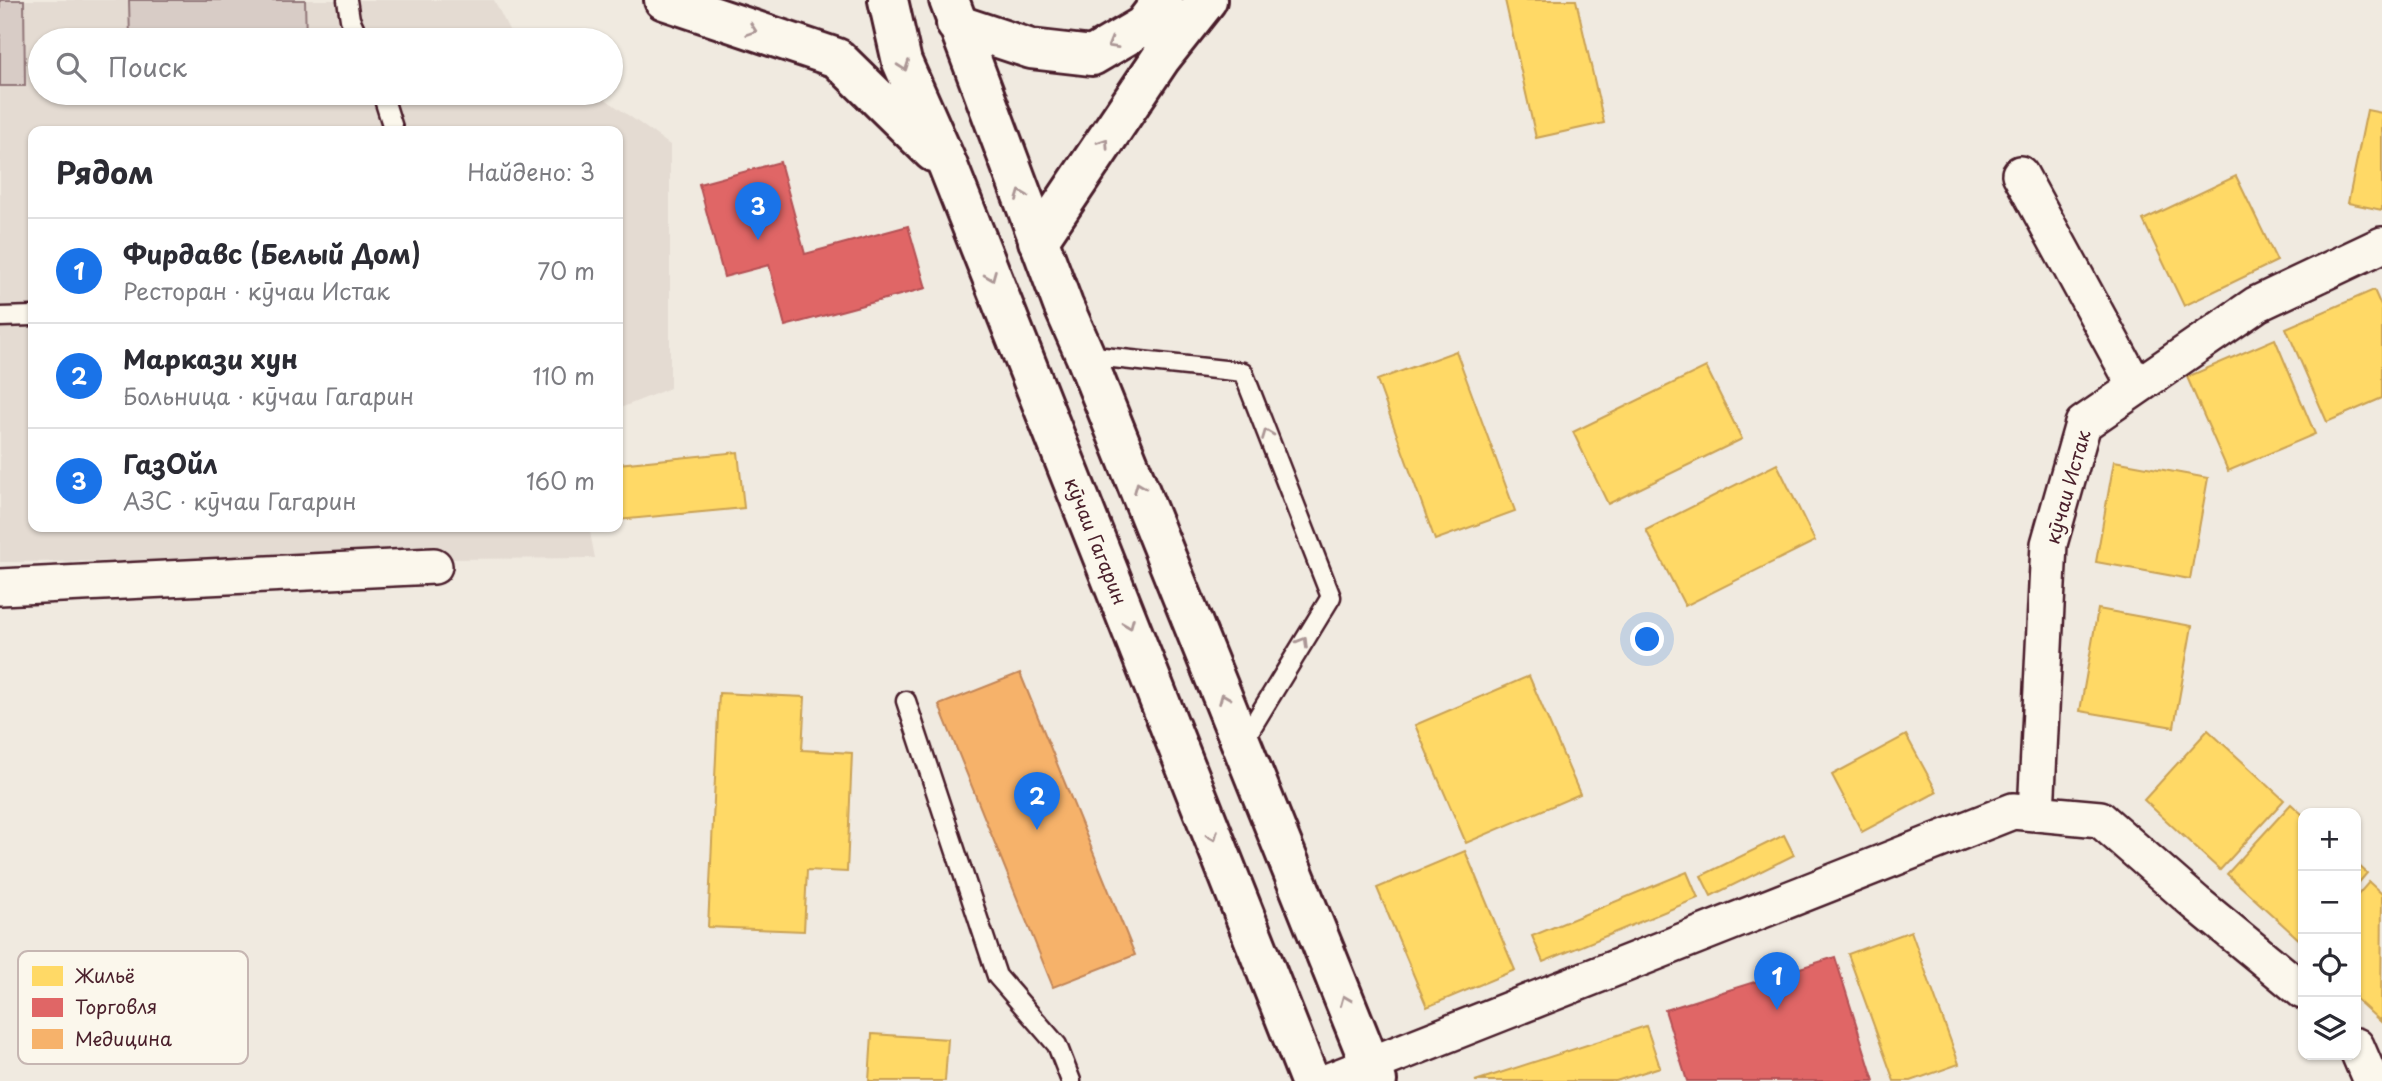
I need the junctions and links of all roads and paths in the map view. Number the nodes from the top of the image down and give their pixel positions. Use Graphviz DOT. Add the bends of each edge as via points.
graph roads {
  1 [pos="347,0"];
  2 [pos="664,0"];
  3 [pos="888,0"];
  4 [pos="1163,0"];
  5 [pos="1207,0"];
  6 [pos="952,12"];
  7 [pos="354,28"];
  8 [pos="386,105"];
  9 [pos="392,126"];
  10 [pos="948,166"];
  11 [pos="2021,174"];
  12 [pos="1038,241"];
  13 [pos="2382,245"];
  14 [pos="28,316"];
  15 [pos="0,317"];
  16 [pos="1085,355"];
  17 [pos="2136,387"];
  18 [pos="434,566"];
  19 [pos="0,587"];
  20 [pos="906,701"];
  21 [pos="1242,743"];
  22 [pos="2036,813"];
  23 [pos="2298,987"];
  24 [pos="2361,1058"];
  25 [pos="1374,1072"];
  26 [pos="1071,1081"];
  27 [pos="1310,1081"];
  28 [pos="1329,1081"];
  29 [pos="2371,1081"];
  1 -- 7 [label="lane"];
  2 -- 10 [label="main road, one-way" via="837,58"];
  3 -- 10 [label="main road, кӯчаи Гагарин, one-way" via="902,62"];
  4 -- 6 [label="main road, one-way" via="1143,26 1091,56 1031,49"];
  12 -- 5 [label="main road, one-way" via="1161,58"];
  12 -- 6 [label="main road, one-way"];
  8 -- 9 [label="lane"];
  10 -- 27 [label="main road, кӯчаи Гагарин, one-way"];
  11 -- 17 [label="street"];
  12 -- 16 [label="main road"];
  13 -- 17 [label="street, кӯчаи Истак" via="2257,304"];
  14 -- 15 [label="lane"];
  21 -- 16 [label="main road, one-way"];
  21 -- 16 [label="lane, one-way" via="1331,597 1243,372"];
  17 -- 22 [label="street, кӯчаи Истак" via="2083,424 2049,544"];
  18 -- 19 [label="street"];
  20 -- 26 [label="lane" via="997,976 1057,1045"];
  25 -- 21 [label="main road, one-way"];
  22 -- 23 [label="street" via="2100,819"];
  22 -- 25 [label="street" via="2013,811"];
  24 -- 29 [label="street"];
  25 -- 28 [label="street"];
}
